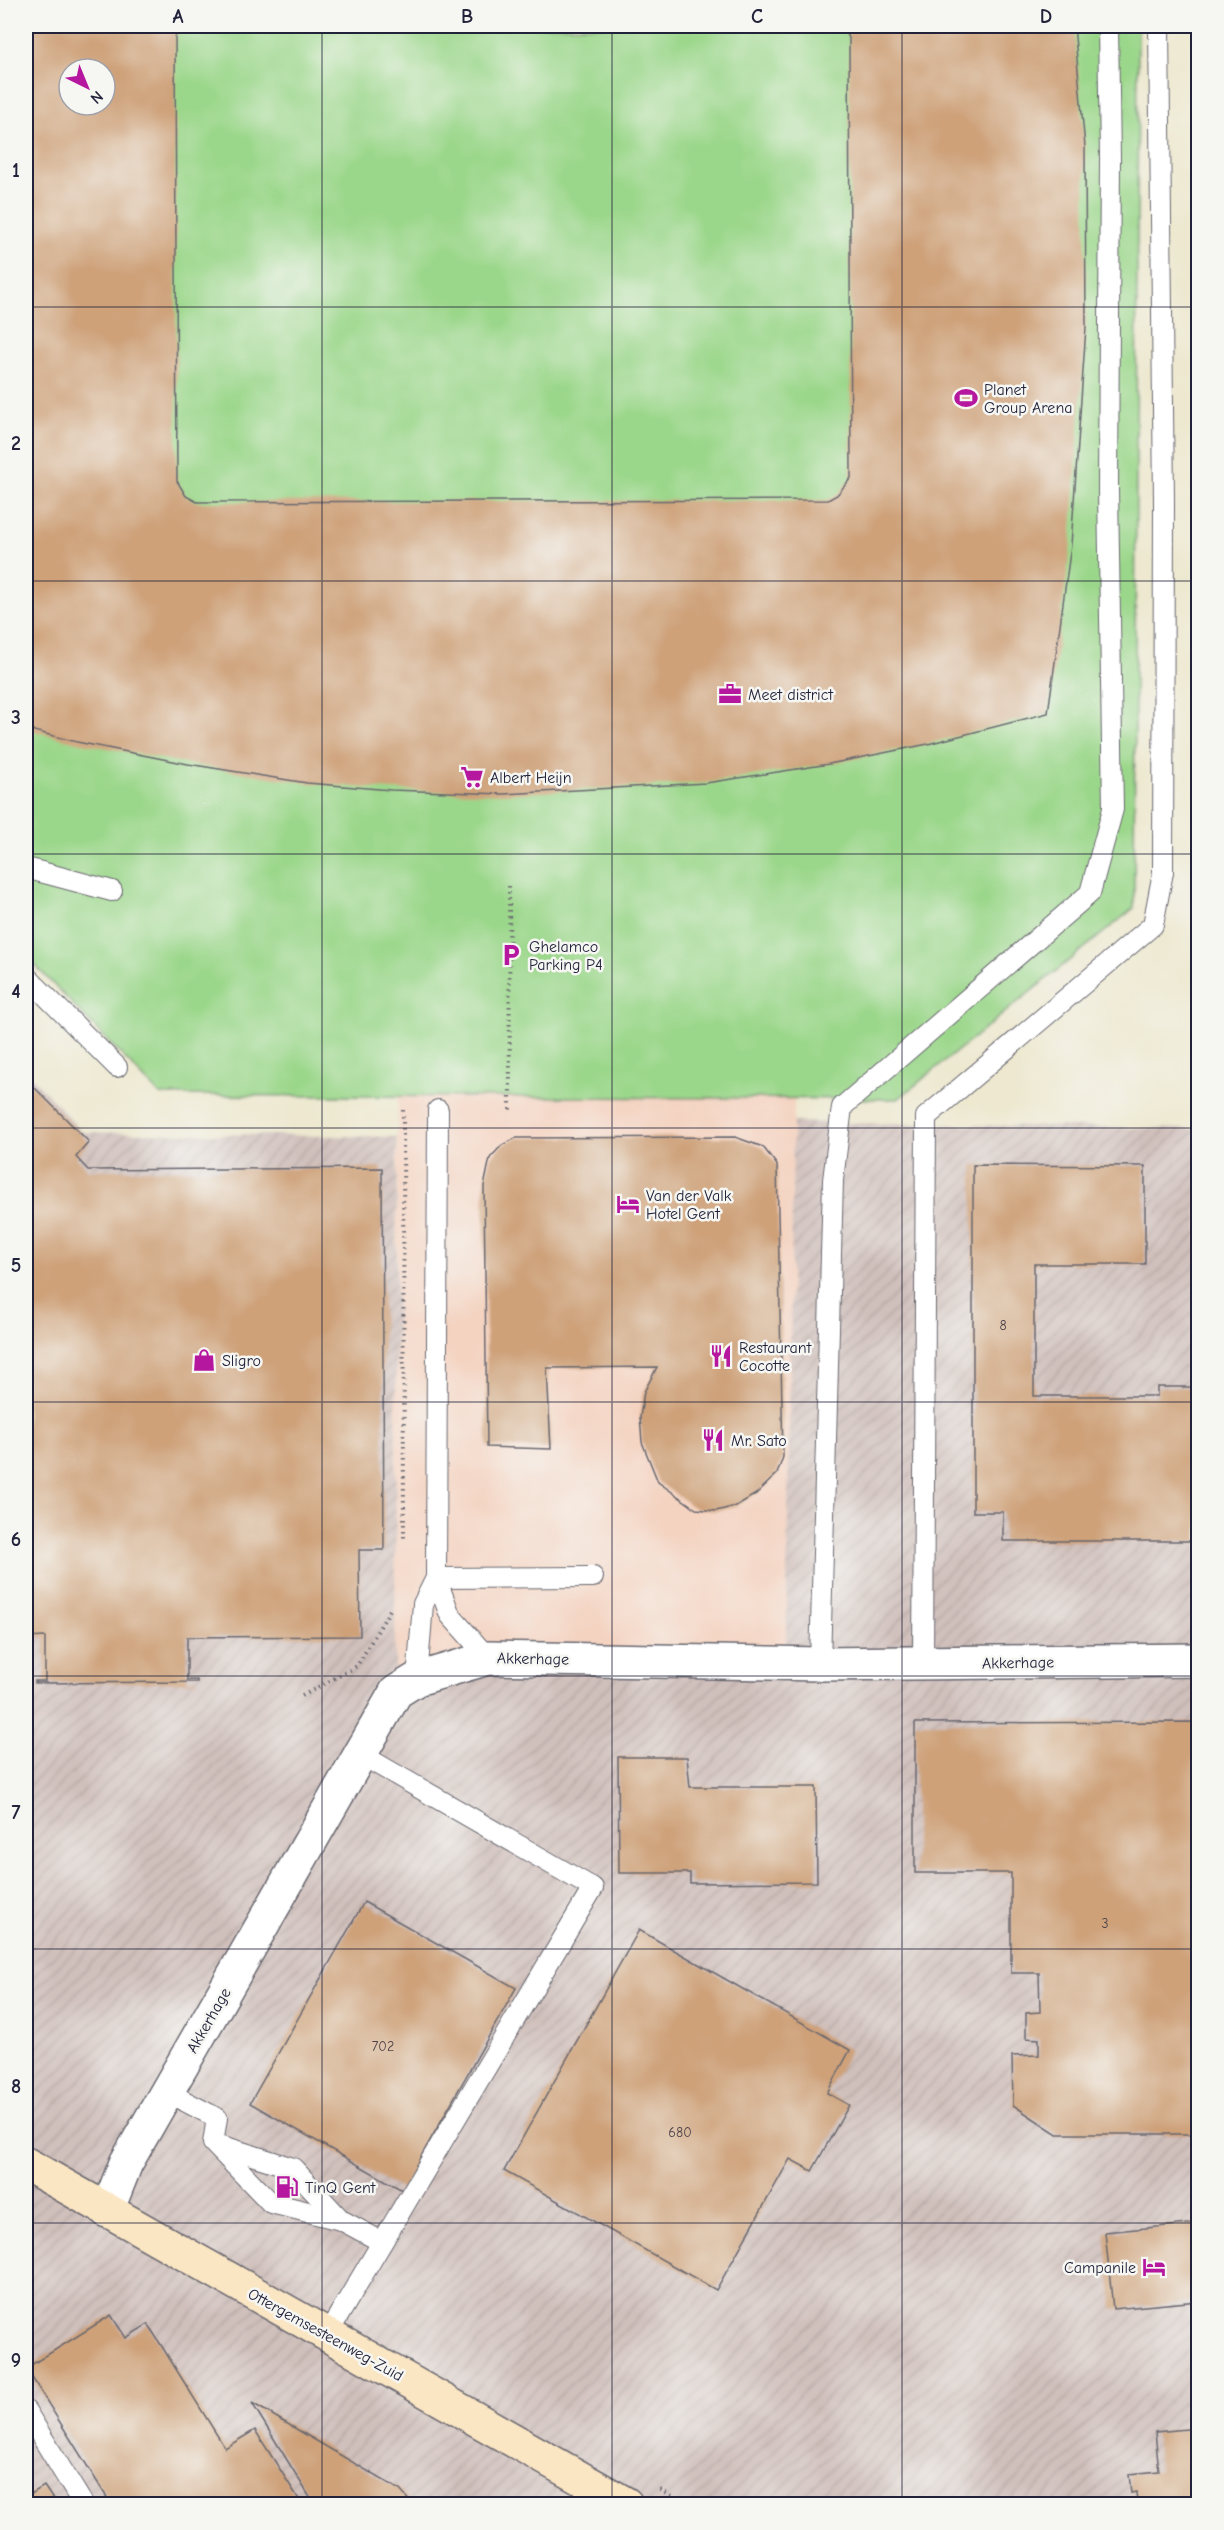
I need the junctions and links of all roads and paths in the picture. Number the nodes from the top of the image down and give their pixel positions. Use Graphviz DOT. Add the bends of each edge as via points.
graph roads {
  1 [pos="1108,26"];
  2 [pos="1159,26"];
  3 [pos="26,868"];
  4 [pos="509,886"];
  5 [pos="112,891"];
  6 [pos="26,976"];
  7 [pos="117,1067"];
  8 [pos="403,1110"];
  9 [pos="438,1110"];
  10 [pos="510,1110"];
  11 [pos="404,1552"];
  12 [pos="594,1577"];
  13 [pos="436,1578"];
  14 [pos="392,1606"];
  15 [pos="488,1658"];
  16 [pos="1198,1660"];
  17 [pos="820,1664"];
  18 [pos="923,1664"];
  19 [pos="417,1679"];
  20 [pos="302,1696"];
  21 [pos="360,1754"];
  22 [pos="167,2092"];
  23 [pos="213,2143"];
  24 [pos="26,2164"];
  25 [pos="107,2211"];
  26 [pos="342,2220"];
  27 [pos="382,2242"];
  28 [pos="327,2335"];
  29 [pos="26,2411"];
  30 [pos="83,2505"];
  31 [pos="626,2505"];
  1 -- 17 [label="lane" via="1113,809 1090,892 842,1107 833,1180"];
  2 -- 18 [label="lane" via="1163,872 1153,925 926,1117"];
  3 -- 5 [label="lane"];
  4 -- 10 [label="path"];
  6 -- 7 [label="lane"];
  8 -- 11 [label="path"];
  9 -- 13 [label="lane"];
  12 -- 13 [label="lane"];
  13 -- 15 [label="lane" via="450,1615"];
  13 -- 19 [label="lane" via="423,1604"];
  14 -- 20 [label="path" via="357,1666"];
  15 -- 17 [label="street, Akkerhage"];
  15 -- 19 [label="street, Akkerhage"];
  16 -- 18 [label="street, Akkerhage"];
  17 -- 18 [label="street, Akkerhage"];
  19 -- 21 [label="street, Akkerhage" via="396,1692"];
  21 -- 22 [label="street, Akkerhage"];
  21 -- 27 [label="lane" via="593,1888"];
  22 -- 23 [label="lane" via="217,2118"];
  22 -- 25 [label="street, Akkerhage" via="126,2163"];
  23 -- 26 [label="lane" via="293,2168"];
  23 -- 26 [label="lane" via="271,2202"];
  24 -- 25 [label="street, Ottergemsesteenweg-Zuid"];
  25 -- 28 [label="street, Ottergemsesteenweg-Zuid"];
  26 -- 27 [label="lane"];
  27 -- 28 [label="lane"];
  28 -- 31 [label="street, Ottergemsesteenweg-Zuid"];
  29 -- 30 [label="lane"];
}
